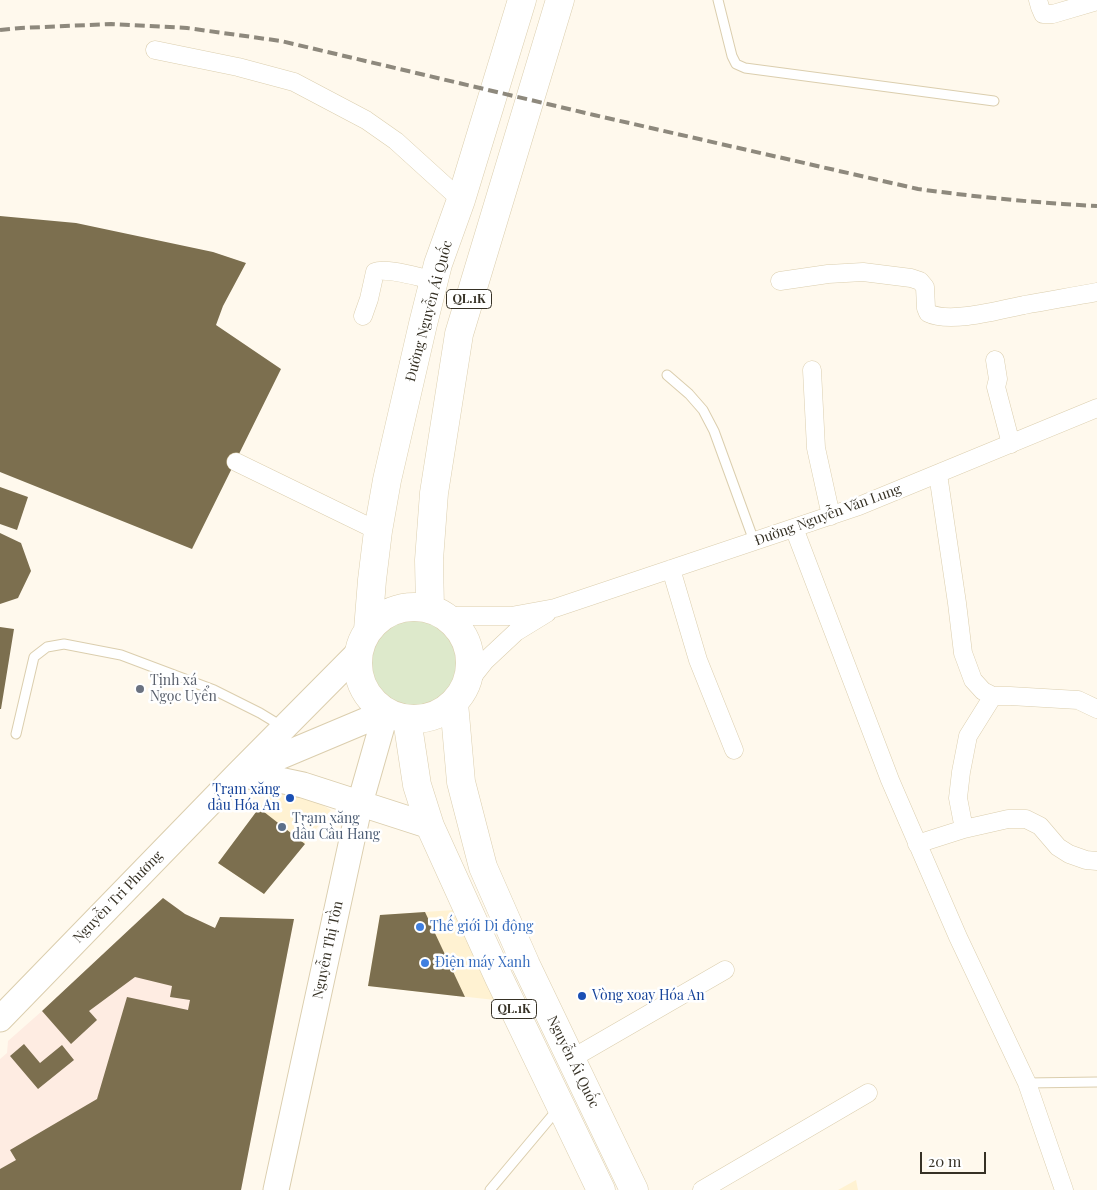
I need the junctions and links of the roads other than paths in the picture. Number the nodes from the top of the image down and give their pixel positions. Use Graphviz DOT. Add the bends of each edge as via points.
graph roads {
  1 [pos="522,0"];
  2 [pos="560,0"];
  3 [pos="718,0"];
  4 [pos="1038,0"];
  5 [pos="1097,1"];
  6 [pos="155,50"];
  7 [pos="994,101"];
  8 [pos="461,200"];
  9 [pos="434,280"];
  10 [pos="780,282"];
  11 [pos="1097,292"];
  12 [pos="363,316"];
  13 [pos="995,360"];
  14 [pos="812,370"];
  15 [pos="667,375"];
  16 [pos="1097,408"];
  17 [pos="1011,444"];
  18 [pos="236,462"];
  19 [pos="938,474"];
  20 [pos="831,516"];
  21 [pos="794,528"];
  22 [pos="378,531"];
  23 [pos="754,542"];
  24 [pos="671,569"];
  25 [pos="555,608"];
  26 [pos="438,612"];
  27 [pos="363,642"];
  28 [pos="460,694"];
  29 [pos="993,696"];
  30 [pos="1097,709"];
  31 [pos="397,716"];
  32 [pos="284,727"];
  33 [pos="16,734"];
  34 [pos="734,750"];
  35 [pos="237,775"];
  36 [pos="360,803"];
  37 [pos="430,826"];
  38 [pos="964,829"];
  39 [pos="917,844"];
  40 [pos="1097,861"];
  41 [pos="726,970"];
  42 [pos="0,1019"];
  43 [pos="572,1059"];
  44 [pos="1026,1082"];
  45 [pos="1097,1082"];
  46 [pos="868,1093"];
  47 [pos="561,1106"];
  48 [pos="595,1184"];
  49 [pos="276,1190"];
  50 [pos="490,1190"];
  51 [pos="634,1190"];
  52 [pos="702,1190"];
  53 [pos="1064,1190"];
  1 -- 8 [label="main road, Đường Nguyễn Ái Quốc / QL.1K"];
  2 -- 26 [label="main road, QL.1K" via="459,334 433,502 429,560"];
  3 -- 7 [label="lane" via="732,56 736,64 745,68"];
  4 -- 5 [label="street" via="1043,14"];
  6 -- 8 [label="street" via="294,82 366,120 396,141"];
  8 -- 9 [label="main road, Đường Nguyễn Ái Quốc / QL.1K"];
  9 -- 12 [label="street" via="379,270 375,272"];
  9 -- 22 [label="main road, Đường Nguyễn Ái Quốc / QL.1K"];
  10 -- 11 [label="street" via="863,272 911,278 925,286 928,313 943,317 967,316"];
  13 -- 17 [label="street" via="996,387"];
  14 -- 20 [label="street" via="816,448"];
  15 -- 23 [label="lane" via="703,410 714,431"];
  16 -- 17 [label="street, Đường Nguyễn Văn Lung"];
  17 -- 19 [label="street, Đường Nguyễn Văn Lung"];
  18 -- 22 [label="street"];
  19 -- 20 [label="street, Đường Nguyễn Văn Lung"];
  19 -- 29 [label="street" via="963,653 973,680"];
  20 -- 21 [label="street, Đường Nguyễn Văn Lung"];
  21 -- 23 [label="street, Đường Nguyễn Văn Lung"];
  21 -- 39 [label="street"];
  22 -- 27 [label="main road, Đường Nguyễn Ái Quốc / QL.1K"];
  23 -- 24 [label="street, Đường Nguyễn Văn Lung"];
  24 -- 25 [label="street, Đường Nguyễn Văn Lung"];
  24 -- 34 [label="street" via="698,660"];
  25 -- 26 [label="street, Đường Nguyễn Văn Lung" via="511,616"];
  25 -- 28 [label="street, Đường Nguyễn Văn Lung" via="516,632 485,661"];
  26 -- 27 [label="main road" via="416,607 390,612 378,620"];
  26 -- 28 [label="main road" via="460,629 469,647 471,666"];
  27 -- 31 [label="main road" via="359,677 369,697"];
  27 -- 32 [label="street, Nguyễn Tri Phương"];
  28 -- 31 [label="main road" via="441,713 433,716"];
  28 -- 43 [label="main road, Nguyễn Ái Quốc / QL.1K" via="461,782 483,867"];
  29 -- 30 [label="street" via="1078,700"];
  29 -- 38 [label="street" via="968,736 958,798"];
  31 -- 35 [label="street, Nguyễn Tri Phương"];
  31 -- 36 [label="street, Nguyễn Thị Tồn"];
  31 -- 37 [label="main road, QL.1K"];
  32 -- 33 [label="lane" via="214,690 121,655 64,644 47,647 34,657"];
  32 -- 35 [label="street, Nguyễn Tri Phương"];
  35 -- 36 [label="street" via="303,785"];
  35 -- 42 [label="street, Nguyễn Tri Phương"];
  36 -- 37 [label="street"];
  36 -- 49 [label="street, Nguyễn Thị Tồn"];
  37 -- 47 [label="main road, QL.1K"];
  38 -- 39 [label="street"];
  38 -- 40 [label="street" via="1008,819 1026,819 1040,826 1068,854"];
  39 -- 44 [label="street"];
  41 -- 43 [label="street"];
  43 -- 51 [label="main road, Nguyễn Ái Quốc / QL.1K"];
  44 -- 45 [label="lane"];
  44 -- 53 [label="street"];
  46 -- 52 [label="street"];
  47 -- 48 [label="main road, QL.1K"];
  47 -- 50 [label="lane"];
}
